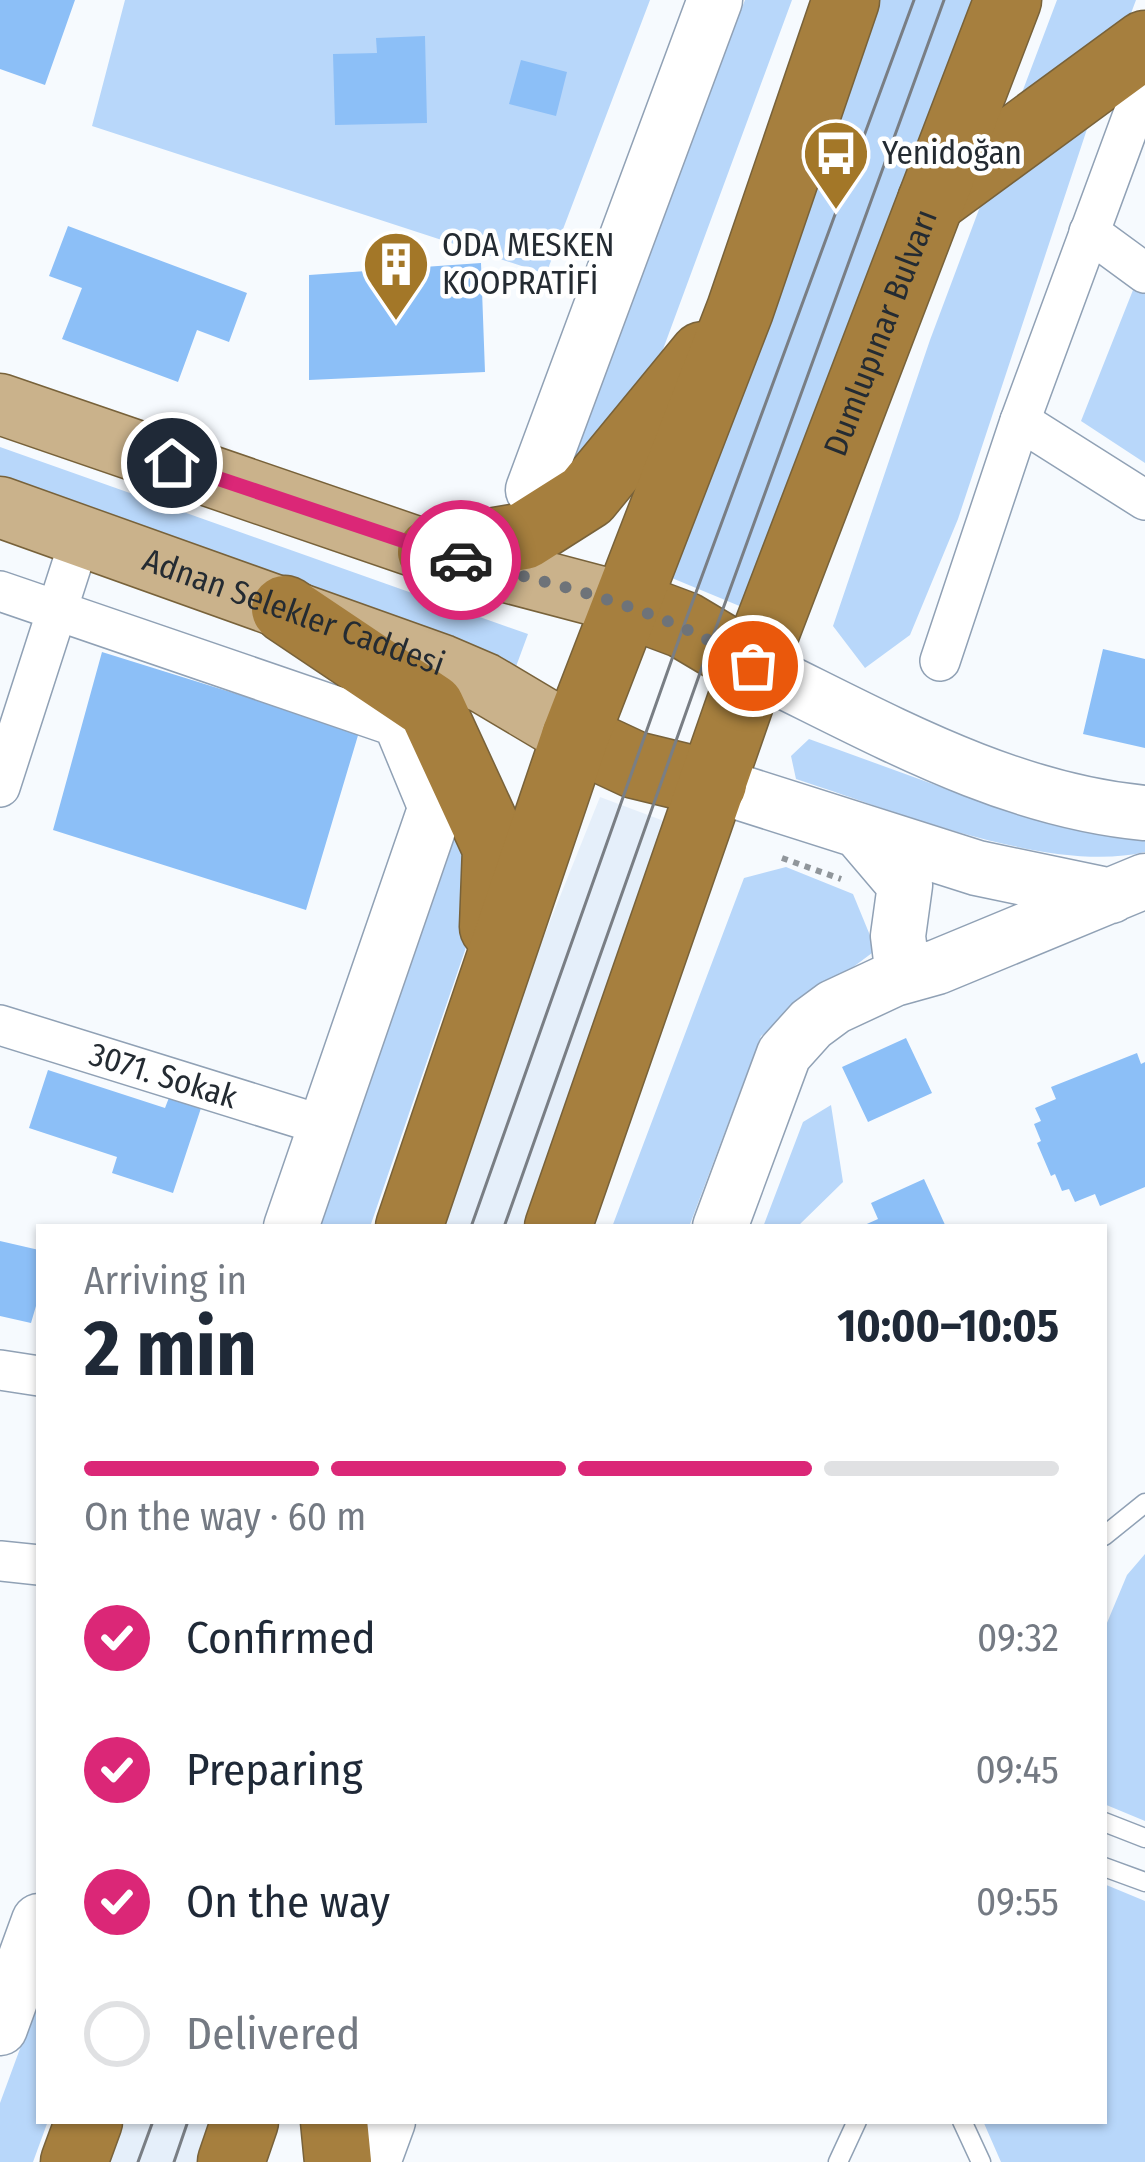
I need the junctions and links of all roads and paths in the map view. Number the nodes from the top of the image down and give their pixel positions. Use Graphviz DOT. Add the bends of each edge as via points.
graph roads {
  1 [pos="715,0"];
  2 [pos="846,0"];
  3 [pos="1008,0"];
  4 [pos="1145,44"];
  5 [pos="1145,82"];
  6 [pos="931,201"];
  7 [pos="1089,232"];
  8 [pos="1145,273"];
  9 [pos="740,310"];
  10 [pos="0,404"];
  11 [pos="1020,421"];
  12 [pos="533,490"];
  13 [pos="1145,500"];
  14 [pos="0,507"];
  15 [pos="81,536"];
  16 [pos="431,552"];
  17 [pos="0,591"];
  18 [pos="628,604"];
  19 [pos="285,609"];
  20 [pos="58,611"];
  21 [pos="940,661"];
  22 [pos="753,666"];
  23 [pos="575,737"];
  24 [pos="2,778"];
  25 [pos="713,784"];
  26 [pos="1145,813"];
  27 [pos="432,818"];
  28 [pos="859,831"];
  29 [pos="1128,888"];
  30 [pos="902,976"];
  31 [pos="490,989"];
  32 [pos="0,1024"];
  33 [pos="325,1126"];
  34 [pos="292,1224"];
  35 [pos="410,1224"];
  36 [pos="559,1224"];
  37 [pos="721,1224"];
  38 [pos="0,1370"];
  39 [pos="36,1376"];
  40 [pos="1145,1503"];
  41 [pos="1107,1534"];
  42 [pos="0,1561"];
  43 [pos="36,1564"];
  44 [pos="1107,1823"];
  45 [pos="1145,1838"];
  46 [pos="1107,1868"];
  47 [pos="1145,1882"];
  48 [pos="36,1926"];
  49 [pos="10,1970"];
  50 [pos="0,2028"];
  51 [pos="88,2124"];
  52 [pos="243,2124"];
  53 [pos="334,2124"];
  54 [pos="387,2124"];
  55 [pos="856,2124"];
  56 [pos="963,2124"];
  57 [pos="74,2162"];
  58 [pos="231,2162"];
  59 [pos="338,2162"];
  60 [pos="373,2162"];
  61 [pos="838,2162"];
  62 [pos="981,2162"];
  1 -- 12 [label="street"];
  2 -- 9 [label="highway"];
  3 -- 6 [label="highway, Dumlupınar Bulvarı"];
  4 -- 6 [label="highway"];
  5 -- 7 [label="street"];
  6 -- 22 [label="highway, Dumlupınar Bulvarı"];
  7 -- 8 [label="street"];
  7 -- 11 [label="street"];
  9 -- 16 [label="highway" via="587,496 524,536"];
  9 -- 18 [label="highway"];
  10 -- 16 [label="main road"];
  11 -- 13 [label="street"];
  11 -- 21 [label="street"];
  14 -- 15 [label="main road, Adnan Selekler Caddesi"];
  15 -- 19 [label="main road, Adnan Selekler Caddesi"];
  15 -- 20 [label="street"];
  16 -- 18 [label="main road"];
  17 -- 20 [label="street"];
  18 -- 22 [label="highway" via="684,625"];
  18 -- 23 [label="highway"];
  19 -- 23 [label="main road, Adnan Selekler Caddesi" via="463,674"];
  19 -- 31 [label="highway" via="431,707 496,848"];
  20 -- 24 [label="street"];
  20 -- 27 [label="street" via="394,726"];
  22 -- 25 [label="highway, Dumlupınar Bulvarı"];
  22 -- 26 [label="street" via="953,764 1092,808"];
  23 -- 25 [label="highway" via="635,765"];
  23 -- 31 [label="highway"];
  25 -- 28 [label="street" via="790,835"];
  25 -- 36 [label="highway, Dumlupınar Bulvarı"];
  27 -- 33 [label="street"];
  28 -- 29 [label="street" via="977,868"];
  28 -- 30 [label="street" via="905,885"];
  29 -- 30 [label="street"];
  30 -- 37 [label="street" via="834,1007 784,1054"];
  31 -- 35 [label="highway"];
  32 -- 33 [label="street, 3071. Sokak"];
  33 -- 34 [label="street"];
  38 -- 39 [label="street"];
  40 -- 41 [label="lane"];
  42 -- 43 [label="street"];
  44 -- 45 [label="lane"];
  46 -- 47 [label="lane"];
  48 -- 49 [label="street"];
  49 -- 50 [label="street"];
  51 -- 57 [label="highway"];
  52 -- 58 [label="highway"];
  53 -- 59 [label="highway"];
  54 -- 60 [label="street"];
  55 -- 61 [label="lane"];
  56 -- 62 [label="lane"];
}
